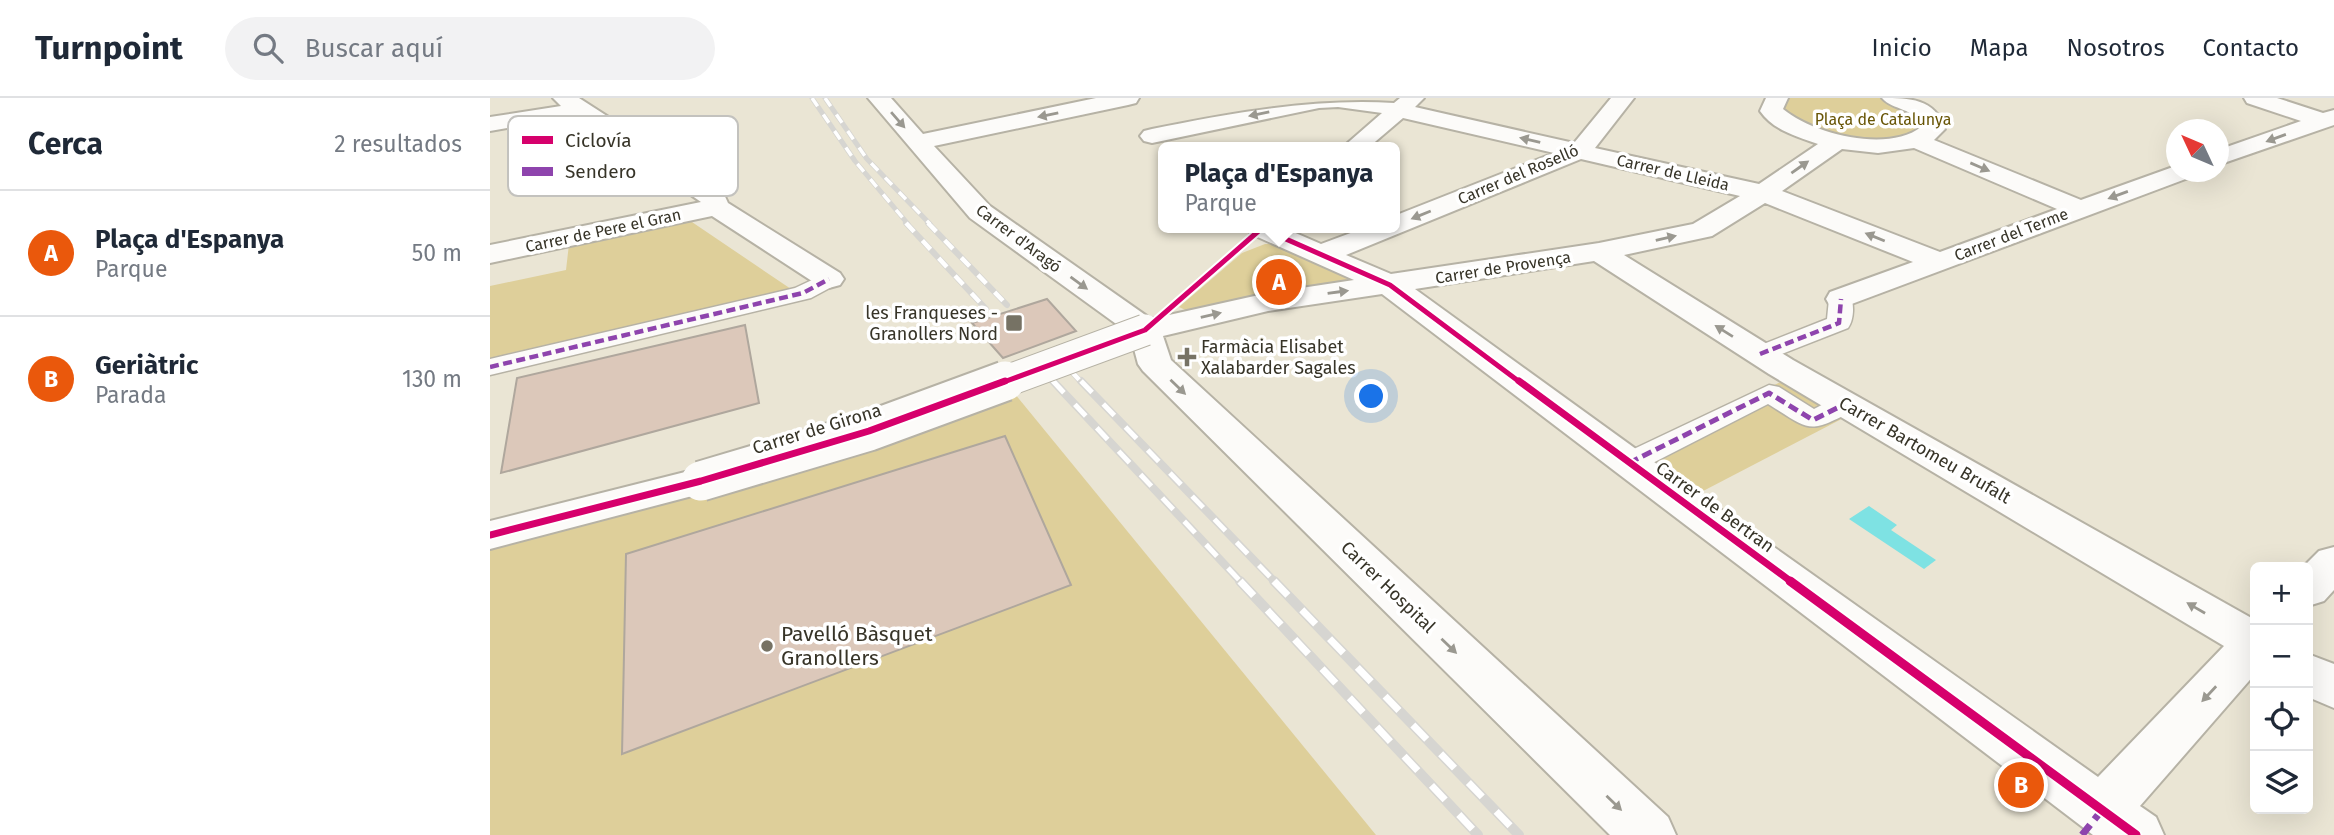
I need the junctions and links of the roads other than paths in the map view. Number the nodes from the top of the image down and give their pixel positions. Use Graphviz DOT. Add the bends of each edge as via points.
graph roads {
  1 [pos="879,98"];
  2 [pos="1623,98"];
  3 [pos="1774,98"];
  4 [pos="1893,98"];
  5 [pos="2255,98"];
  6 [pos="1118,99"];
  7 [pos="573,104"];
  8 [pos="1406,104"];
  9 [pos="523,116"];
  10 [pos="591,116"];
  11 [pos="2329,119"];
  12 [pos="508,120"];
  13 [pos="490,124"];
  14 [pos="1917,141"];
  15 [pos="918,142"];
  16 [pos="1158,142"];
  17 [pos="1361,142"];
  18 [pos="1837,142"];
  19 [pos="1580,151"];
  20 [pos="2229,154"];
  21 [pos="2166,178"];
  22 [pos="1763,193"];
  23 [pos="713,196"];
  24 [pos="716,206"];
  25 [pos="2079,208"];
  26 [pos="1400,224"];
  27 [pos="1274,233"];
  28 [pos="1376,233"];
  29 [pos="1600,252"];
  30 [pos="1324,253"];
  31 [pos="490,254"];
  32 [pos="1939,262"];
  33 [pos="829,279"];
  34 [pos="1390,285"];
  35 [pos="1841,299"];
  36 [pos="1145,330"];
  37 [pos="1760,354"];
  38 [pos="490,367"];
  39 [pos="1845,404"];
  40 [pos="1629,463"];
  41 [pos="490,535"];
  42 [pos="2334,562"];
  43 [pos="2313,585"];
  44 [pos="2250,640"];
  45 [pos="2250,649"];
  46 [pos="2313,676"];
  47 [pos="2334,688"];
  48 [pos="2107,827"];
  49 [pos="1648,835"];
  1 -- 15 [label="street, Carrer d'Aragó, one-way"];
  2 -- 19 [label="street, Carrer del Roselló"];
  3 -- 18 [label="street" via="1772,111 1778,120"];
  4 -- 14 [label="street" via="1913,105 1932,120 1933,129"];
  5 -- 11 [label="street"];
  6 -- 15 [label="street, one-way"];
  6 -- 16 [label="street"];
  7 -- 9 [label="street"];
  7 -- 10 [label="street"];
  8 -- 16 [label="street, Carrer de Lleida, one-way" via="1319,101"];
  8 -- 17 [label="street"];
  19 -- 8 [label="street, Carrer de Lleida, one-way"];
  11 -- 20 [label="street, one-way"];
  12 -- 13 [label="street"];
  14 -- 18 [label="street" via="1881,145"];
  14 -- 25 [label="street, one-way"];
  15 -- 36 [label="street, Carrer d'Aragó, one-way" via="980,212"];
  22 -- 18 [label="street, Carrer de Provença, one-way"];
  19 -- 22 [label="street, Carrer de Lleida"];
  19 -- 26 [label="street, Carrer del Roselló, one-way"];
  21 -- 25 [label="street, Carrer del Terme, one-way"];
  29 -- 22 [label="street, Carrer de Provença, one-way" via="1702,230"];
  32 -- 22 [label="street, Carrer de Lleida, one-way"];
  23 -- 24 [label="street"];
  24 -- 31 [label="street, Carrer de Pere el Gran"];
  24 -- 33 [label="street"];
  25 -- 32 [label="street, Carrer del Terme"];
  27 -- 30 [label="street, Carrer de Bertran"];
  28 -- 30 [label="street"];
  29 -- 34 [label="street, Carrer de Provença"];
  37 -- 29 [label="street, Carrer Bartomeu Brufalt, one-way"];
  30 -- 34 [label="street, Carrer de Bertran"];
  32 -- 35 [label="street, Carrer del Terme"];
  33 -- 38 [label="street" via="803,293"];
  36 -- 34 [label="street, Carrer de Provença, one-way" via="1268,302"];
  34 -- 40 [label="street, Carrer de Bertran"];
  35 -- 37 [label="street" via="1839,323"];
  36 -- 41 [label="street, Carrer de Girona, bridge" via="869,431 701,481"];
  36 -- 49 [label="street, Carrer Hospital, one-way" via="1154,364"];
  37 -- 39 [label="street, Carrer Bartomeu Brufalt"];
  39 -- 40 [label="street" via="1813,420 1769,393"];
  44 -- 39 [label="street, Carrer Bartomeu Brufalt, one-way"];
  40 -- 48 [label="street, Carrer de Bertran"];
  42 -- 43 [label="street"];
  45 -- 48 [label="street, one-way"];
  46 -- 47 [label="street"];
}
